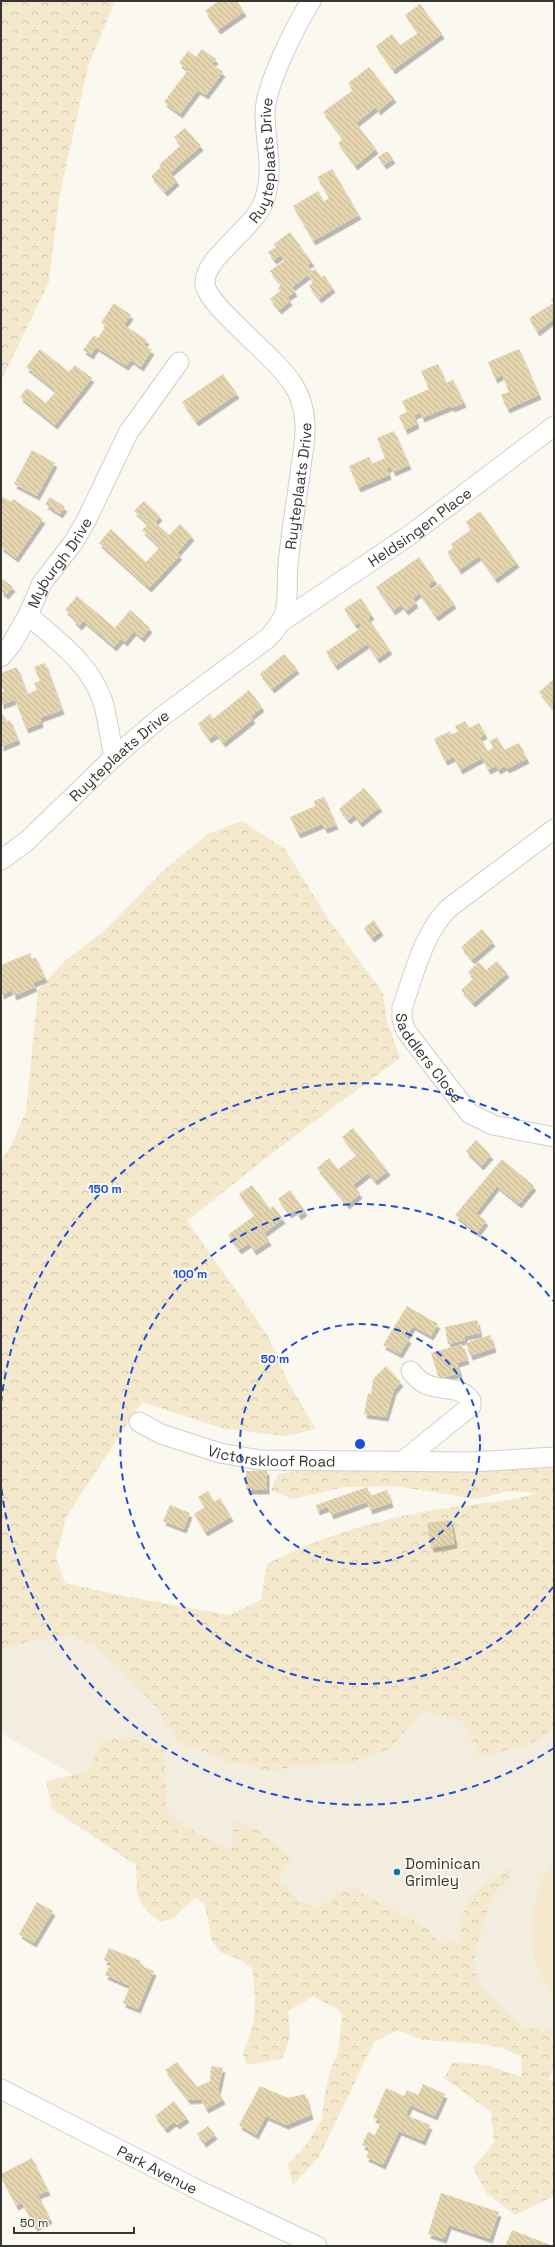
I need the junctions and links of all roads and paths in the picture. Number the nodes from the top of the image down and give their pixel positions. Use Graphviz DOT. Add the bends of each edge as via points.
graph roads {
  1 [pos="311,1"];
  2 [pos="179,362"];
  3 [pos="554,426"];
  4 [pos="28,615"];
  5 [pos="281,622"];
  6 [pos="1,657"];
  7 [pos="114,756"];
  8 [pos="554,829"];
  9 [pos="1,860"];
  10 [pos="554,1137"];
  11 [pos="412,1371"];
  12 [pos="139,1422"];
  13 [pos="554,1457"];
  14 [pos="404,1461"];
  15 [pos="1,2089"];
  16 [pos="317,2246"];
  1 -- 5 [label="street, Ruyteplaats Drive" via="277,70 266,100 265,114 271,168 264,201 247,228 212,264 206,274 205,283 218,307 280,366 292,382 301,402 305,433 287,567 287,602"];
  2 -- 4 [label="street, Myburgh Drive" via="128,433 87,519 73,543 42,583"];
  3 -- 5 [label="street, Heldsingen Place" via="410,534"];
  4 -- 6 [label="street"];
  4 -- 7 [label="street, Myburgh Drive" via="75,657 96,685 103,703"];
  5 -- 7 [label="street, Ruyteplaats Drive" via="261,644 160,718"];
  7 -- 9 [label="street, Ruyteplaats Drive" via="27,841"];
  8 -- 10 [label="street, Saddlers Close" via="439,918 425,946 402,1008 403,1023 409,1036 470,1113 493,1125"];
  11 -- 14 [label="street" via="425,1385 454,1390 466,1396 471,1401 471,1406"];
  12 -- 14 [label="street, Victorskloof Road" via="161,1434 220,1453 250,1459"];
  13 -- 14 [label="street, Victorskloof Road" via="472,1462"];
  15 -- 16 [label="street, Park Avenue" via="200,2191"];
}
